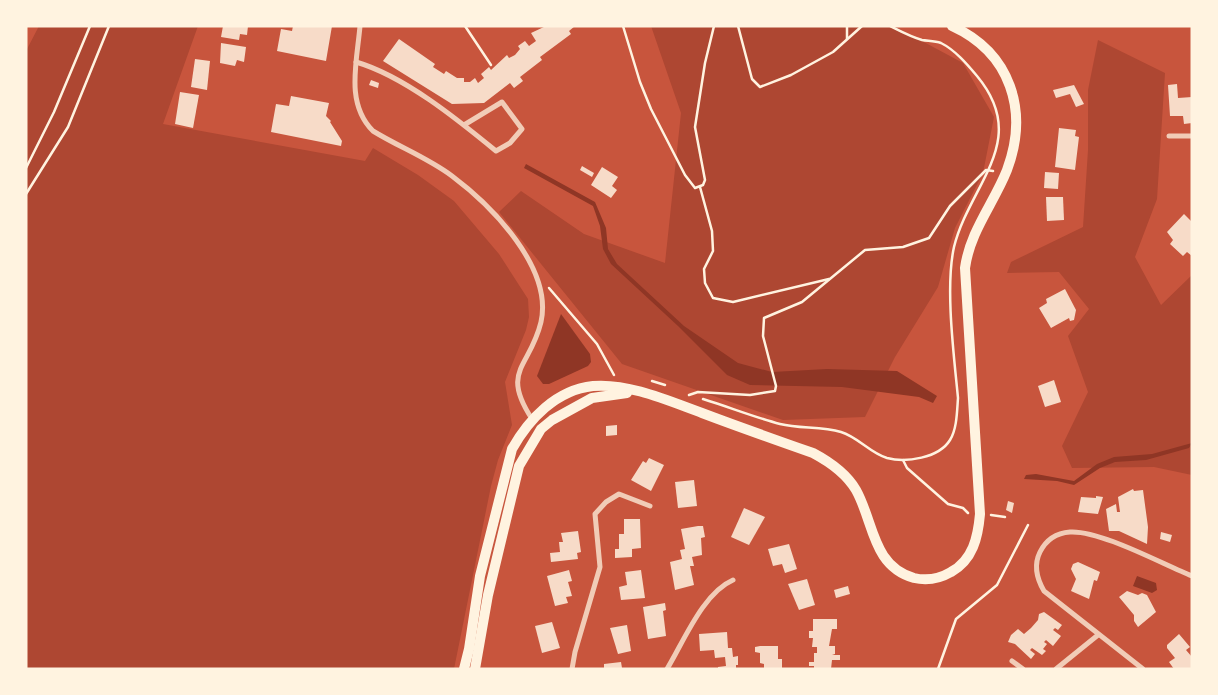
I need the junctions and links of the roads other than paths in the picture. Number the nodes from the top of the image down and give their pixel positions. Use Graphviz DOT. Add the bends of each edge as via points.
graph roads {
  1 [pos="360,26"];
  2 [pos="952,26"];
  3 [pos="356,62"];
  4 [pos="464,125"];
  5 [pos="1169,136"];
  6 [pos="1192,136"];
  7 [pos="635,392"];
  8 [pos="532,419"];
  9 [pos="541,430"];
  10 [pos="650,506"];
  11 [pos="1192,576"];
  12 [pos="733,580"];
  13 [pos="1098,635"];
  14 [pos="1012,661"];
  15 [pos="464,669"];
  16 [pos="476,669"];
  17 [pos="572,669"];
  18 [pos="667,669"];
  19 [pos="1023,669"];
  20 [pos="1056,669"];
  21 [pos="1142,669"];
  1 -- 3 [label="street"];
  2 -- 7 [label="main road" via="997,59 1008,80 1017,118 1015,143 1006,171 975,231 965,268 980,514 978,535 970,554 953,571 932,580 908,576 885,560 856,489 827,460 671,402"];
  3 -- 4 [label="street" via="380,69"];
  3 -- 8 [label="street" via="355,98 364,122 373,131 452,176 478,198 516,241 537,276 543,306 541,320 516,380 520,400"];
  4 -- 4 [label="street" via="496,152 510,143 522,129 502,102"];
  5 -- 6 [label="street"];
  7 -- 8 [label="main road" via="611,386 580,389 564,395"];
  7 -- 9 [label="main road" via="592,398 569,409"];
  8 -- 9 [label="street"];
  8 -- 15 [label="main road" via="515,443 506,465 480,576"];
  9 -- 16 [label="main road" via="519,466 513,488 488,595"];
  10 -- 17 [label="street" via="619,494 595,514 600,567"];
  11 -- 13 [label="street" via="1094,536 1072,532 1052,538 1039,554 1036,573 1039,582 1053,600"];
  12 -- 18 [label="street" via="708,600"];
  13 -- 20 [label="street"];
  13 -- 21 [label="street"];
  14 -- 19 [label="street"];
}
